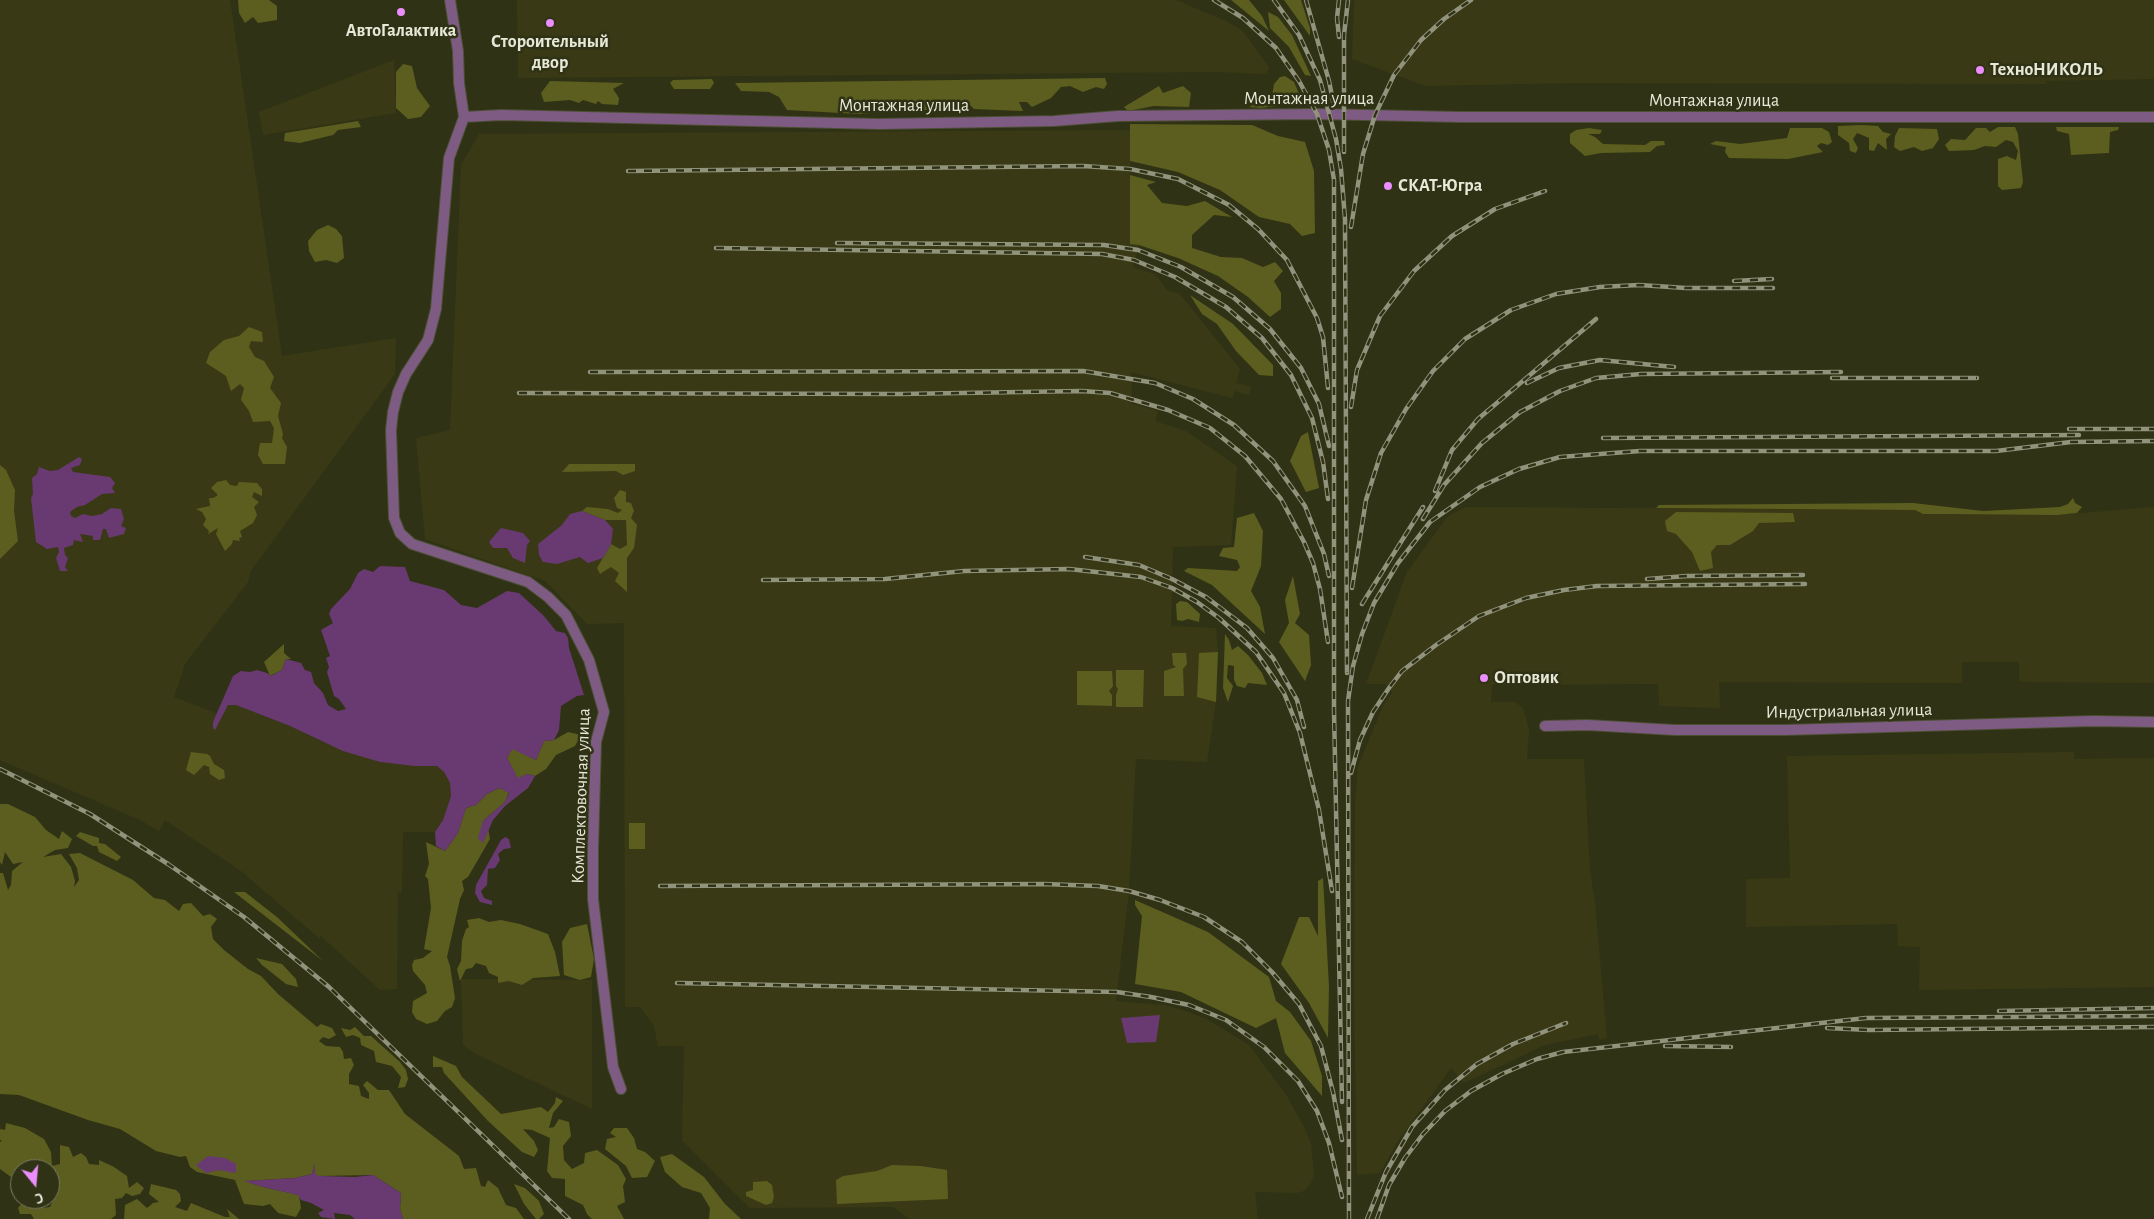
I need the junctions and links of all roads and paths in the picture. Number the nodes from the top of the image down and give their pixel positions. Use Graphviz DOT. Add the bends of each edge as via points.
graph roads {
  1 [pos="450,0"];
  2 [pos="464,117"];
  3 [pos="2154,117"];
  4 [pos="2154,722"];
  5 [pos="1545,726"];
  6 [pos="621,1089"];
  1 -- 2 [label="street, Комплектовочная улица"];
  2 -- 3 [label="street, Монтажная улица" via="501,115 879,124 1054,121 1118,116 1317,114"];
  2 -- 6 [label="street, Комплектовочная улица" via="449,158 436,309 428,340 406,374 393,412 394,518 400,533 412,544 528,582 542,592 566,615 589,660 604,712 596,742 593,899 613,1067"];
  4 -- 5 [label="street, Индустриальная улица" via="1785,730"];
}
